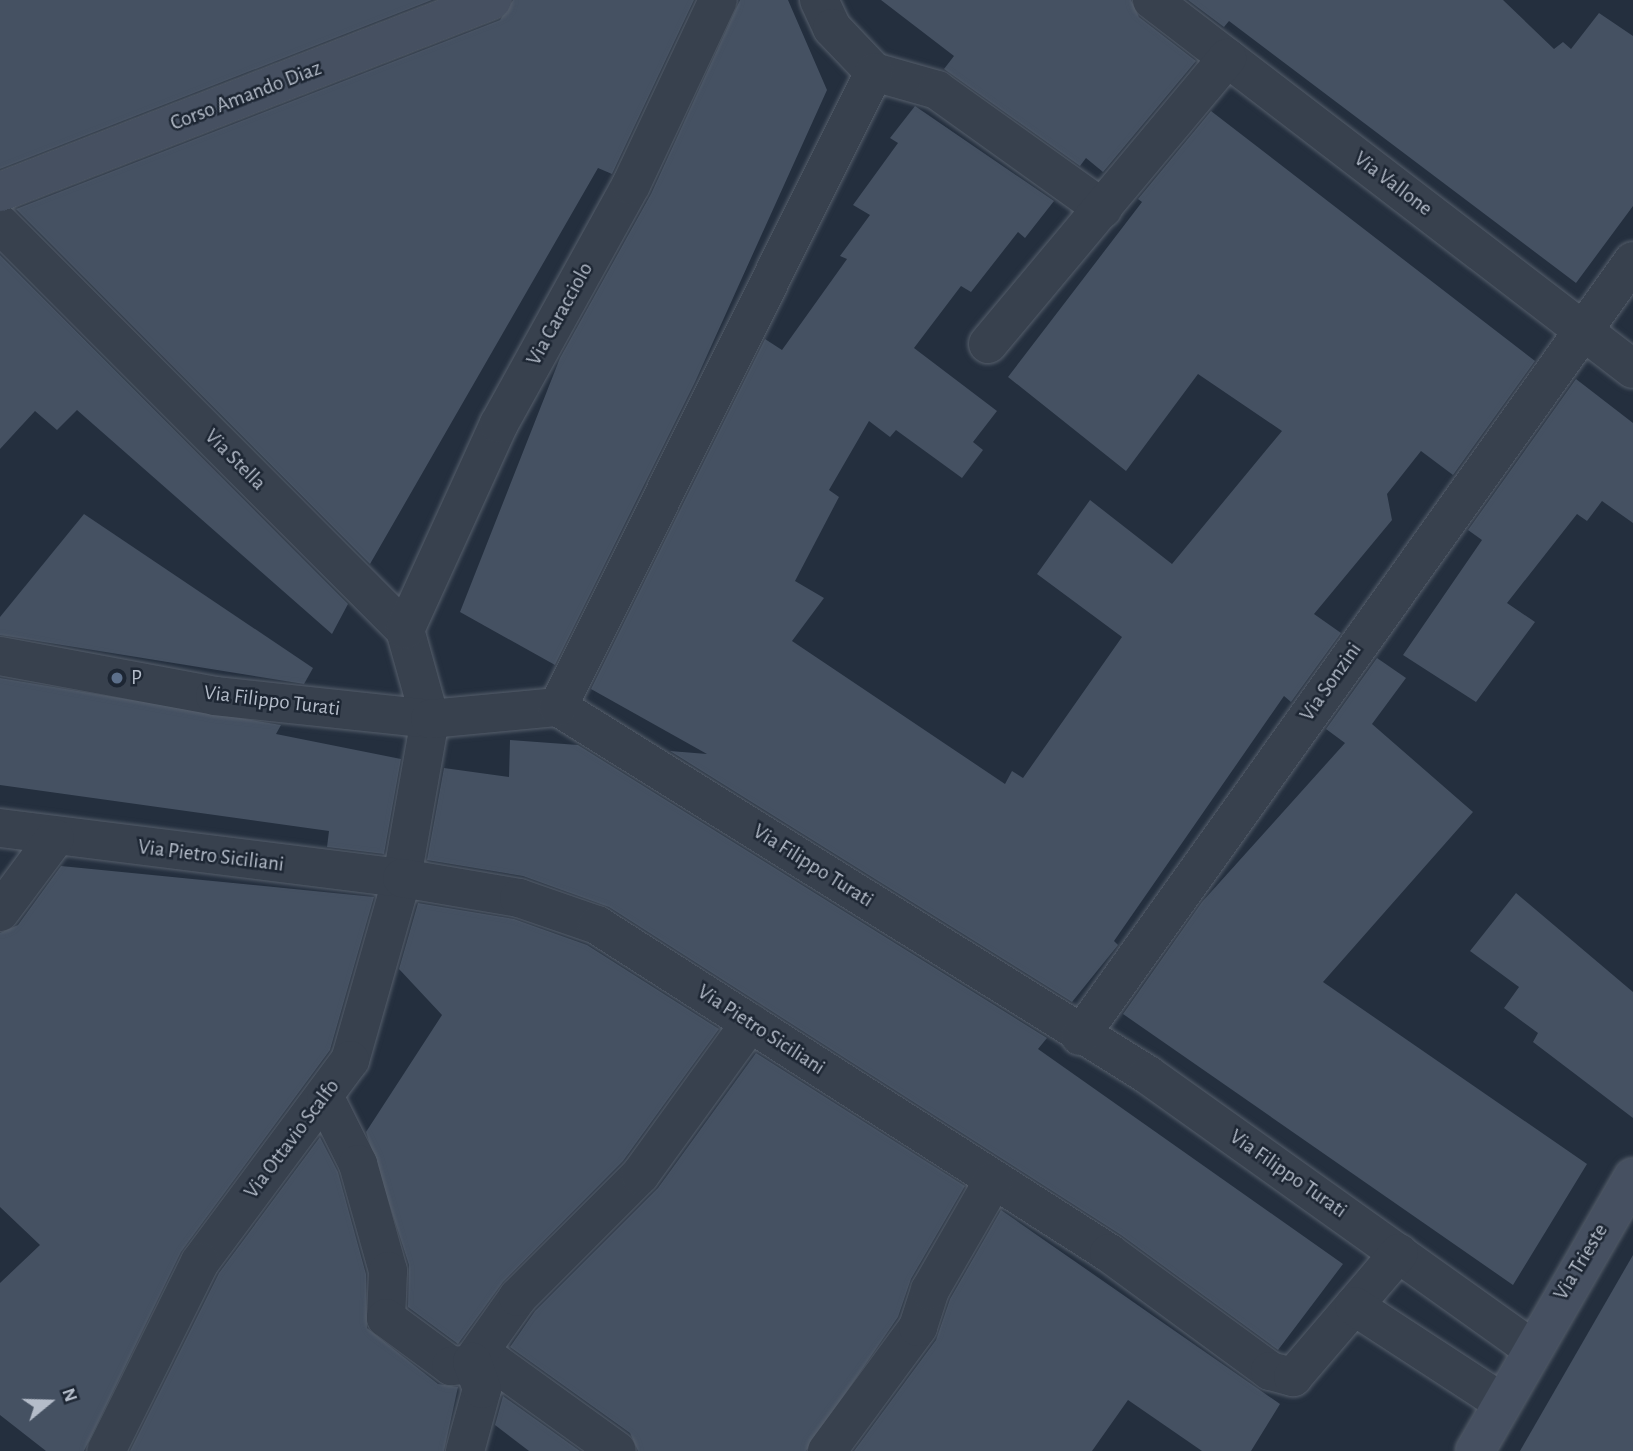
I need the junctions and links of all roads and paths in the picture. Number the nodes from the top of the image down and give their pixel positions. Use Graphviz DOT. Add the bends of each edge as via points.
graph roads {
  1 [pos="492,0"];
  2 [pos="718,0"];
  3 [pos="819,0"];
  4 [pos="1152,0"];
  5 [pos="1227,58"];
  6 [pos="874,72"];
  7 [pos="0,192"];
  8 [pos="1103,209"];
  9 [pos="0,224"];
  10 [pos="1633,261"];
  11 [pos="1581,329"];
  12 [pos="988,344"];
  13 [pos="1633,369"];
  14 [pos="405,630"];
  15 [pos="0,656"];
  16 [pos="558,707"];
  17 [pos="430,719"];
  18 [pos="0,828"];
  19 [pos="55,838"];
  20 [pos="401,878"];
  21 [pos="0,912"];
  22 [pos="750,1023"];
  23 [pos="1080,1036"];
  24 [pos="326,1100"];
  25 [pos="1633,1177"];
  26 [pos="993,1181"];
  27 [pos="1399,1253"];
  28 [pos="1354,1306"];
  29 [pos="1529,1347"];
  30 [pos="472,1362"];
  31 [pos="1501,1402"];
  32 [pos="106,1451"];
  33 [pos="465,1451"];
  34 [pos="617,1451"];
  35 [pos="827,1451"];
  36 [pos="1475,1451"];
  1 -- 7 [label="main road, Corso Amando Diaz"];
  2 -- 14 [label="street, Via Caracciolo" via="631,186 499,424"];
  3 -- 6 [label="street" via="832,28"];
  4 -- 5 [label="street, Via Vallone"];
  5 -- 8 [label="street"];
  5 -- 11 [label="street, Via Vallone"];
  6 -- 8 [label="street" via="937,90"];
  6 -- 16 [label="street"];
  8 -- 12 [label="street"];
  9 -- 14 [label="street, Via Stella"];
  10 -- 11 [label="street, Via Sonzini"];
  11 -- 13 [label="street, Via Vallone"];
  11 -- 23 [label="street, Via Sonzini"];
  14 -- 17 [label="street, Via Stella"];
  15 -- 17 [label="street, Via Filippo Turati" via="215,696"];
  16 -- 17 [label="street, Via Filippo Turati"];
  16 -- 23 [label="street, Via Filippo Turati"];
  17 -- 20 [label="street, Via Ottavio Scalfo"];
  18 -- 19 [label="street, Via Pietro Siciliani"];
  19 -- 20 [label="street, Via Pietro Siciliani"];
  19 -- 21 [label="street"];
  20 -- 22 [label="street, Via Pietro Siciliani" via="519,898 597,925"];
  20 -- 24 [label="street, Via Ottavio Scalfo" via="350,1060"];
  22 -- 26 [label="street, Via Pietro Siciliani"];
  22 -- 30 [label="street" via="640,1175 518,1297"];
  23 -- 27 [label="street, Via Filippo Turati" via="1148,1074"];
  24 -- 30 [label="street" via="358,1164 388,1271 386,1318 451,1366"];
  24 -- 32 [label="street, Via Ottavio Scalfo" via="200,1262"];
  25 -- 29 [label="main road, Via Trieste"];
  26 -- 28 [label="street, Via Pietro Siciliani" via="1109,1253 1270,1371 1293,1377"];
  26 -- 35 [label="street" via="930,1290 918,1327"];
  27 -- 28 [label="street, Via Pietro Siciliani"];
  27 -- 29 [label="street, Via Filippo Turati"];
  28 -- 31 [label="street"];
  29 -- 31 [label="main road, Via Trieste"];
  30 -- 33 [label="street" via="482,1389"];
  30 -- 34 [label="street" via="495,1363"];
  31 -- 36 [label="main road, Via Trieste"];
}
